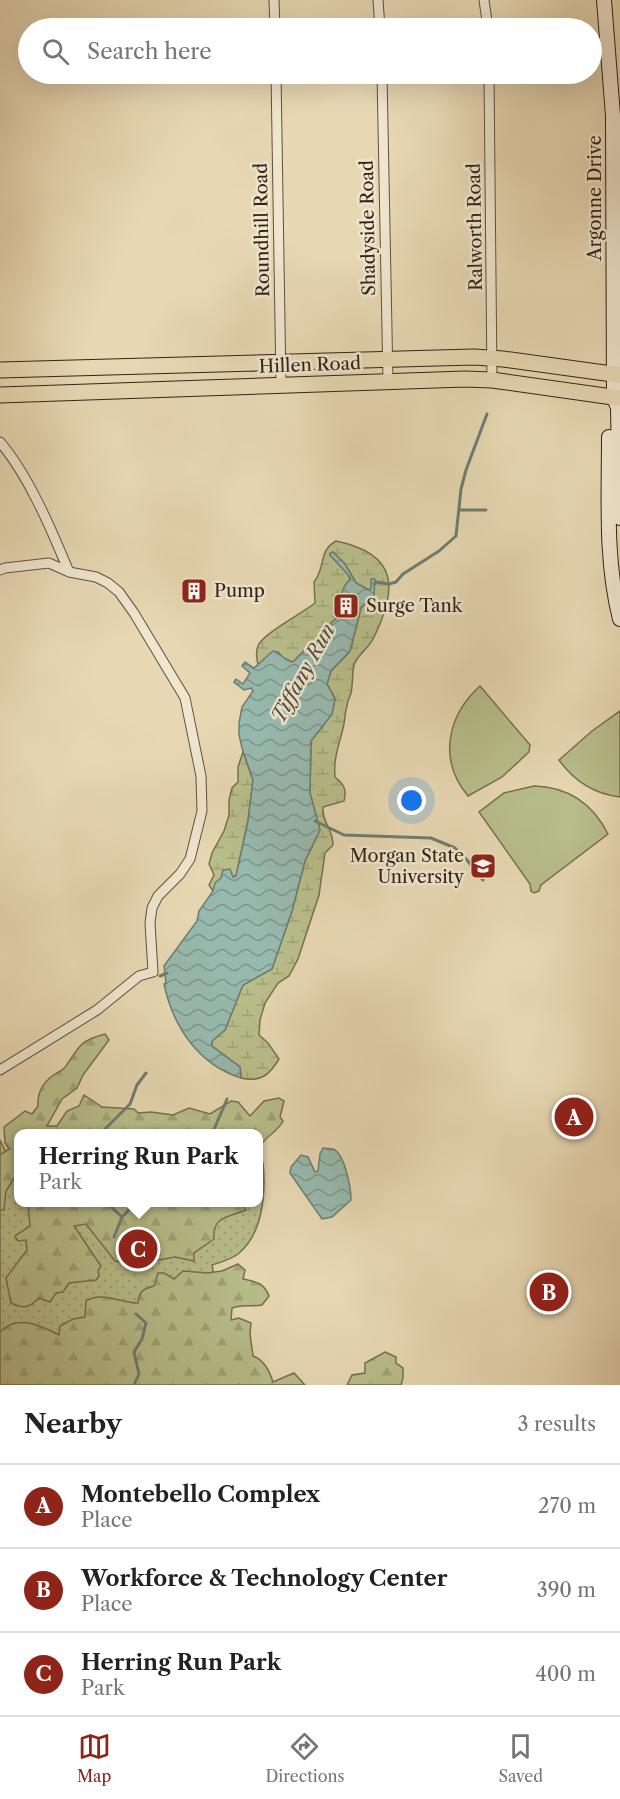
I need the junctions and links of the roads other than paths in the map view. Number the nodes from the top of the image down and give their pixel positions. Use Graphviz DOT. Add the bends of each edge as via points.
graph roads {
  1 [pos="274,0"];
  2 [pos="378,0"];
  3 [pos="484,0"];
  4 [pos="604,0"];
  5 [pos="275,18"];
  6 [pos="379,18"];
  7 [pos="487,18"];
  8 [pos="276,84"];
  9 [pos="382,84"];
  10 [pos="489,84"];
  11 [pos="492,358"];
  12 [pos="387,359"];
  13 [pos="281,362"];
  14 [pos="0,370"];
  15 [pos="617,374"];
  16 [pos="492,380"];
  17 [pos="388,382"];
  18 [pos="281,385"];
  19 [pos="0,395"];
  20 [pos="617,398"];
  21 [pos="0,442"];
  22 [pos="620,518"];
  23 [pos="0,570"];
  24 [pos="69,572"];
  25 [pos="620,619"];
  26 [pos="0,1070"];
  1 -- 5 [label="street"];
  2 -- 6 [label="street"];
  3 -- 7 [label="street"];
  4 -- 15 [label="main road, Argonne Drive" via="613,116"];
  8 -- 13 [label="street, Roundhill Road"];
  9 -- 12 [label="street, Shadyside Road"];
  10 -- 11 [label="street, Ralworth Road"];
  11 -- 12 [label="main road, Hillen Road"];
  11 -- 15 [label="main road, Hillen Road"];
  11 -- 16 [label="street, Ralworth Road"];
  12 -- 13 [label="main road, Hillen Road"];
  12 -- 17 [label="street, Shadyside Road"];
  13 -- 14 [label="main road, Hillen Road"];
  13 -- 18 [label="street, Roundhill Road"];
  15 -- 20 [label="main road, Argonne Drive"];
  16 -- 17 [label="main road, Hillen Road"];
  16 -- 20 [label="main road, Hillen Road"];
  17 -- 18 [label="main road, Hillen Road"];
  18 -- 19 [label="main road, Hillen Road"];
  20 -- 22 [label="main road, Argonne Drive"];
  20 -- 25 [label="main road, Argonne Drive" via="609,408 610,545 613,594"];
  21 -- 24 [label="street" via="49,524"];
  23 -- 24 [label="street" via="49,563"];
  24 -- 26 [label="street" via="96,577 119,592 182,693 201,776 201,818 187,865 152,908 153,972 139,976 97,1010"];
}
